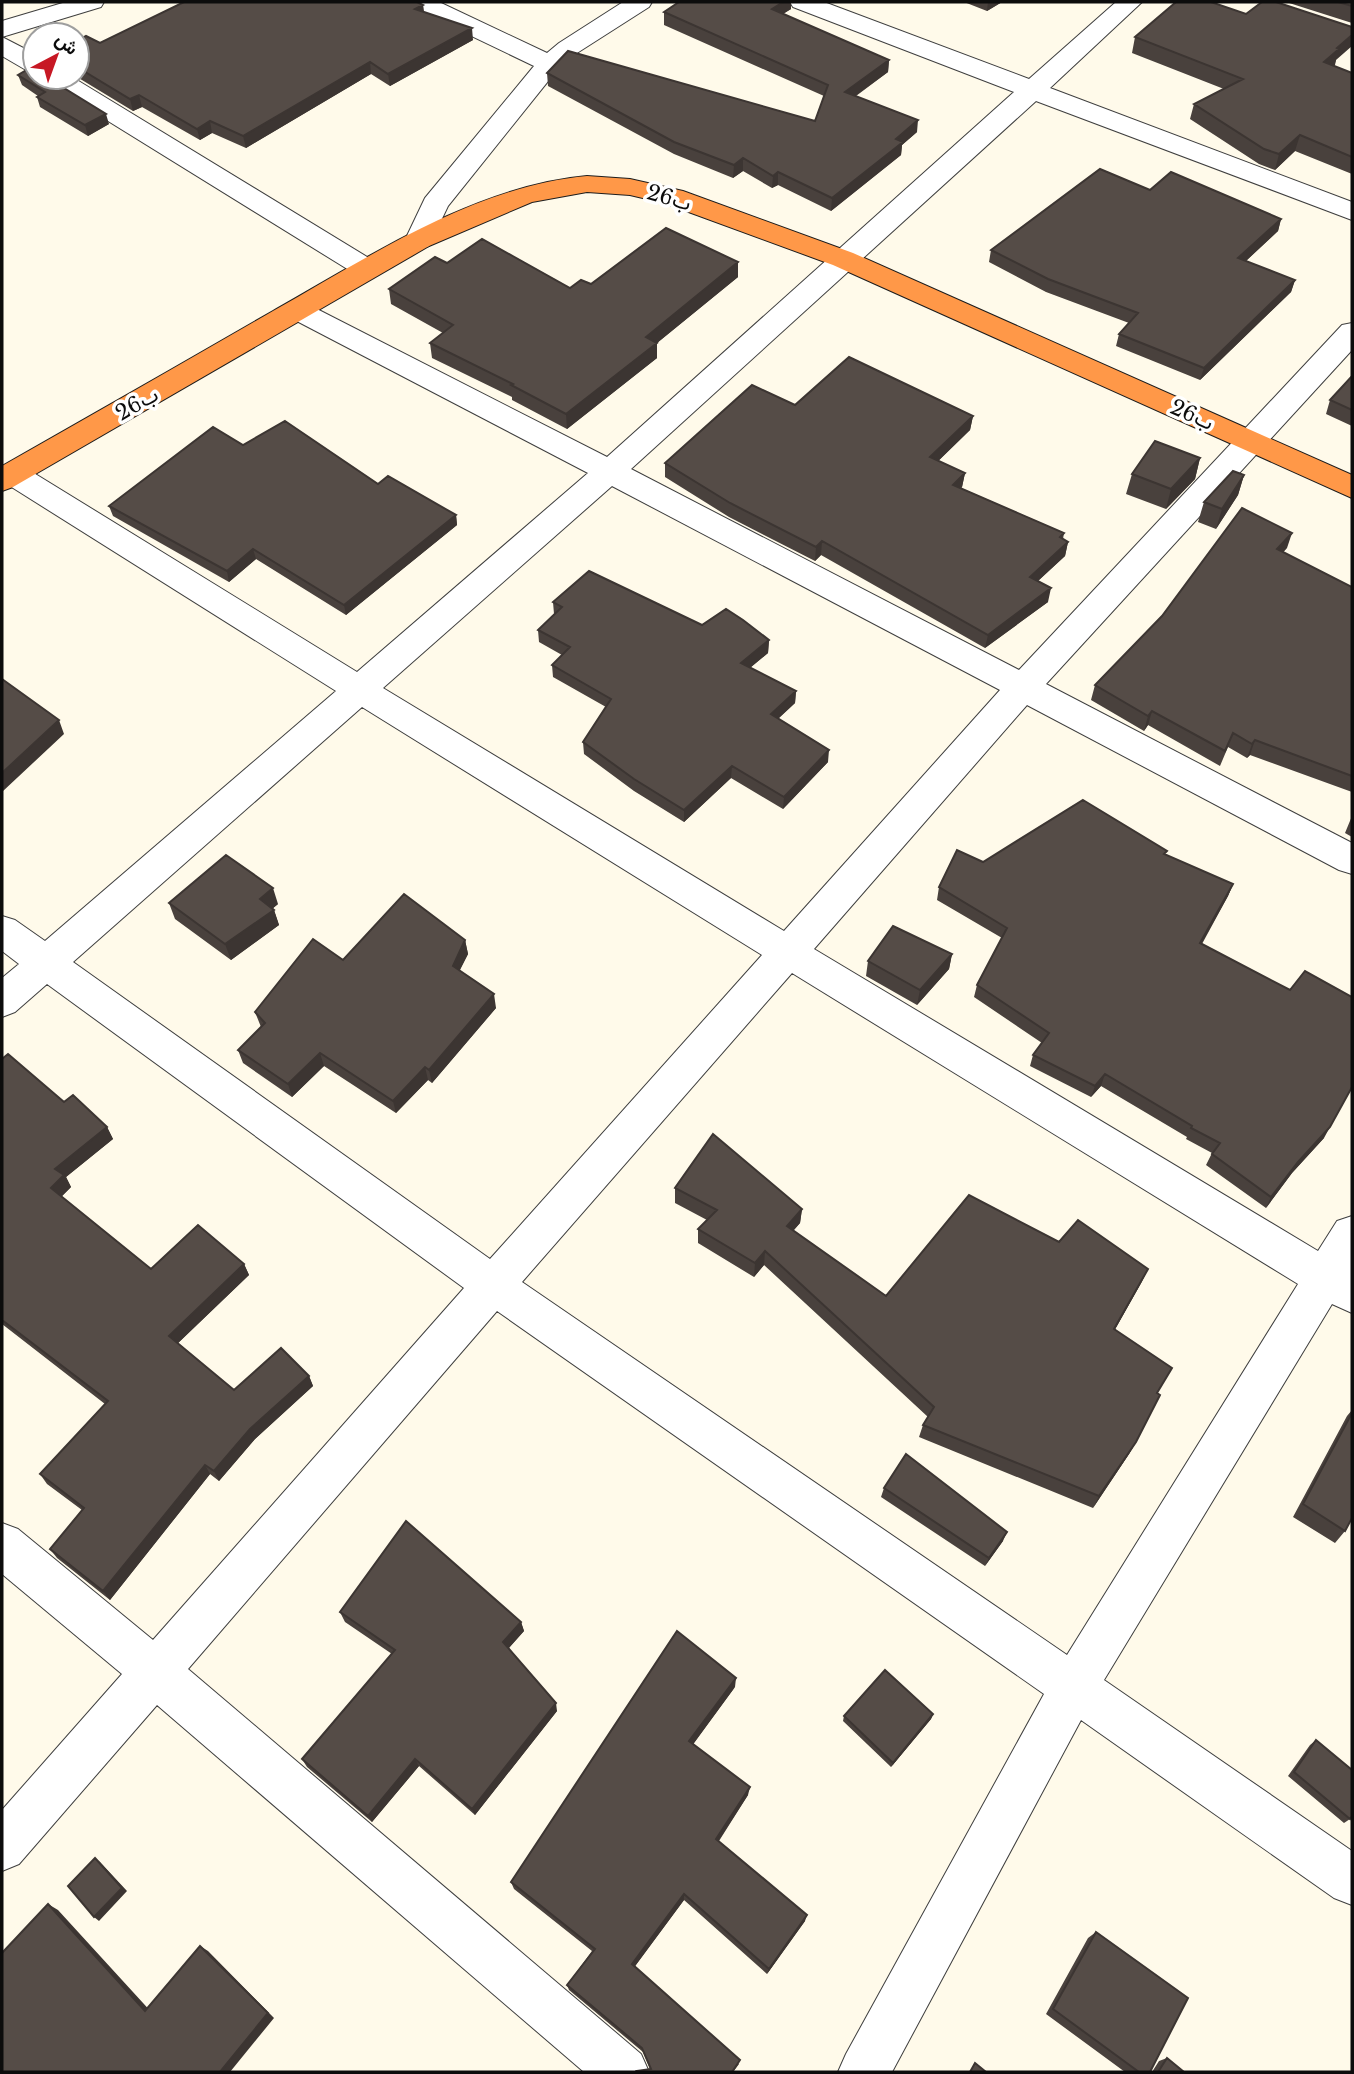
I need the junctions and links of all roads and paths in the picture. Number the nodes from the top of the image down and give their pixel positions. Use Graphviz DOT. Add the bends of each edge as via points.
graph roads {
  1 [pos="92,2"];
  2 [pos="420,2"];
  3 [pos="640,2"];
  4 [pos="802,2"];
  5 [pos="1130,2"];
  6 [pos="2,29"];
  7 [pos="2,45"];
  8 [pos="21,57"];
  9 [pos="550,64"];
  10 [pos="1034,90"];
  11 [pos="77,91"];
  12 [pos="1352,212"];
  13 [pos="419,240"];
  14 [pos="843,259"];
  15 [pos="367,269"];
  16 [pos="299,311"];
  17 [pos="1352,332"];
  18 [pos="1252,442"];
  19 [pos="609,472"];
  20 [pos="7,477"];
  21 [pos="1352,487"];
  22 [pos="360,688"];
  23 [pos="1022,688"];
  24 [pos="1352,860"];
  25 [pos="2,931"];
  26 [pos="789,953"];
  27 [pos="46,964"];
  28 [pos="2,1001"];
  29 [pos="1352,1234"];
  30 [pos="493,1285"];
  31 [pos="1338,1286"];
  32 [pos="2,1545"];
  33 [pos="154,1671"];
  34 [pos="1074,1686"];
  35 [pos="2,1847"];
  36 [pos="1352,1880"];
  37 [pos="623,2072"];
  38 [pos="864,2072"];
  1 -- 6 [label="street"];
  2 -- 9 [label="street"];
  3 -- 9 [label="street"];
  4 -- 10 [label="street"];
  5 -- 10 [label="street"];
  7 -- 8 [label="street"];
  9 -- 13 [label="street" via="436,204"];
  10 -- 12 [label="street"];
  10 -- 14 [label="street"];
  11 -- 15 [label="street"];
  13 -- 14 [label="highway, 26ب" via="523,196 587,184 673,197"];
  13 -- 15 [label="highway, 26ب"];
  14 -- 18 [label="highway, 26ب"];
  14 -- 19 [label="street"];
  15 -- 16 [label="highway, 26ب"];
  16 -- 19 [label="street"];
  16 -- 20 [label="highway, 26ب"];
  17 -- 18 [label="street"];
  18 -- 21 [label="highway, 26ب"];
  18 -- 23 [label="street"];
  19 -- 22 [label="street"];
  19 -- 23 [label="street"];
  20 -- 22 [label="street"];
  22 -- 26 [label="street"];
  22 -- 27 [label="street"];
  23 -- 24 [label="street"];
  23 -- 26 [label="street"];
  25 -- 27 [label="street"];
  26 -- 30 [label="street"];
  26 -- 31 [label="street"];
  27 -- 28 [label="street"];
  27 -- 30 [label="street"];
  29 -- 31 [label="street"];
  30 -- 33 [label="street"];
  30 -- 34 [label="street"];
  31 -- 34 [label="street"];
  32 -- 33 [label="street"];
  33 -- 35 [label="street"];
  33 -- 37 [label="street"];
  34 -- 36 [label="street"];
  34 -- 38 [label="street"];
}
